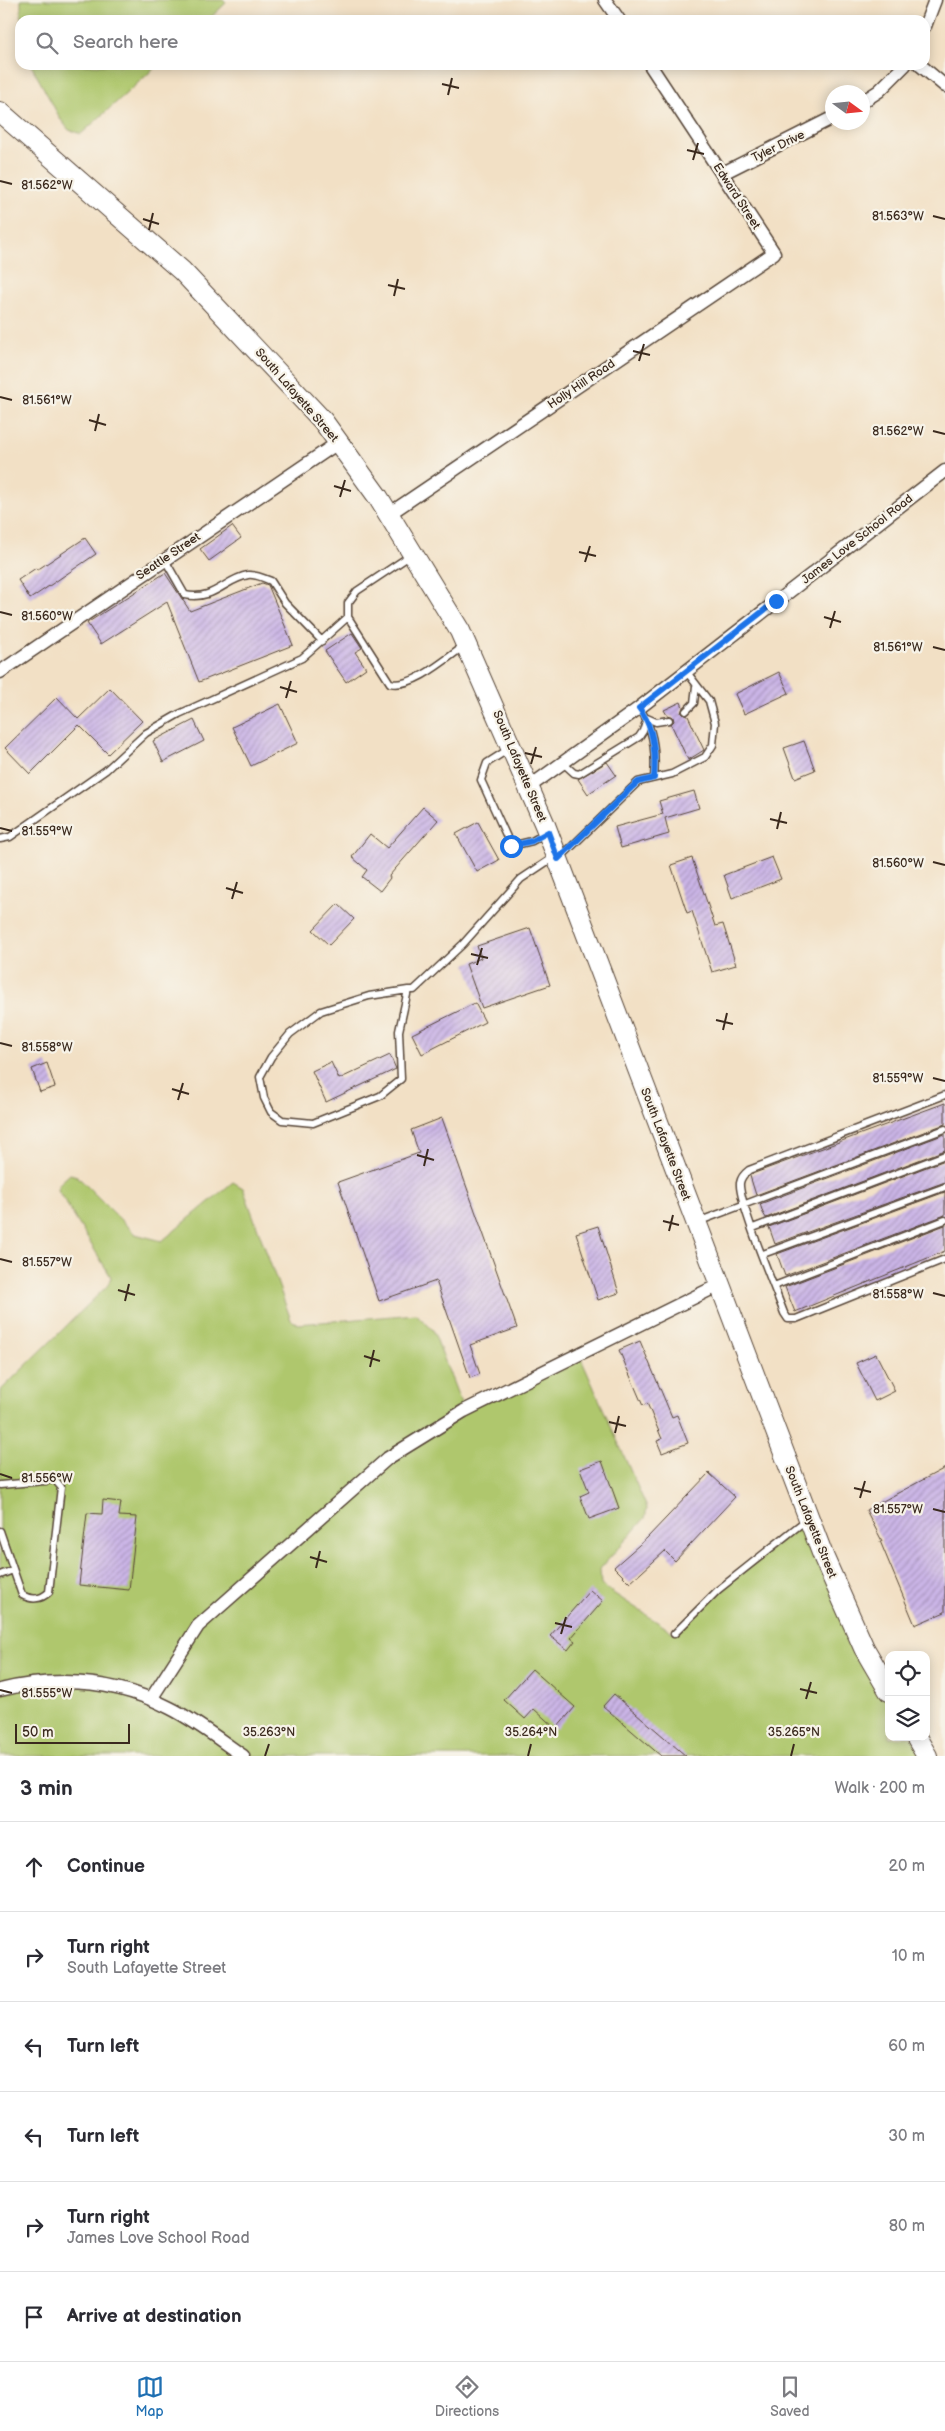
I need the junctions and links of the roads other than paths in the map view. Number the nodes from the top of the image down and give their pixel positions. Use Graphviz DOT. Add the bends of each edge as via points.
graph roads {
  1 [pos="605,0"];
  2 [pos="935,0"];
  3 [pos="616,15"];
  4 [pos="929,15"];
  5 [pos="653,70"];
  6 [pos="900,70"];
  7 [pos="926,70"];
  8 [pos="945,86"];
  9 [pos="870,97"];
  10 [pos="0,112"];
  11 [pos="825,122"];
  12 [pos="723,173"];
  13 [pos="774,253"];
  14 [pos="339,442"];
  15 [pos="945,472"];
  16 [pos="389,514"];
  17 [pos="413,554"];
  18 [pos="164,559"];
  19 [pos="348,617"];
  20 [pos="322,640"];
  21 [pos="466,645"];
  22 [pos="686,671"];
  23 [pos="0,672"];
  24 [pos="696,686"];
  25 [pos="686,711"];
  26 [pos="643,713"];
  27 [pos="669,720"];
  28 [pos="513,747"];
  29 [pos="564,763"];
  30 [pos="654,778"];
  31 [pos="530,787"];
  32 [pos="548,832"];
  33 [pos="0,838"];
  34 [pos="558,857"];
  35 [pos="408,990"];
  36 [pos="945,1095"];
  37 [pos="945,1129"];
  38 [pos="945,1155"];
  39 [pos="945,1187"];
  40 [pos="744,1204"];
  41 [pos="945,1220"];
  42 [pos="696,1223"];
  43 [pos="753,1228"];
  44 [pos="763,1254"];
  45 [pos="945,1259"];
  46 [pos="720,1284"];
  47 [pos="774,1286"];
  48 [pos="0,1485"];
  49 [pos="809,1518"];
  50 [pos="0,1531"];
  51 [pos="13,1570"];
  52 [pos="0,1575"];
  53 [pos="674,1634"];
  54 [pos="885,1684"];
  55 [pos="0,1690"];
  56 [pos="151,1699"];
  57 [pos="919,1741"];
  58 [pos="243,1756"];
  59 [pos="928,1756"];
  1 -- 3 [label="street"];
  2 -- 4 [label="street"];
  5 -- 12 [label="street, Edward Street"];
  6 -- 9 [label="street"];
  7 -- 8 [label="street"];
  10 -- 14 [label="main road, South Lafayette Street" via="182,271 277,370"];
  11 -- 12 [label="street, Tyler Drive"];
  12 -- 13 [label="street, Edward Street"];
  13 -- 16 [label="street, Holly Hill Road"];
  14 -- 16 [label="main road, South Lafayette Street"];
  14 -- 18 [label="street, Seattle Street"];
  15 -- 22 [label="street, James Love School Road"];
  16 -- 17 [label="main road, South Lafayette Street"];
  17 -- 19 [label="lane" via="357,591 348,603"];
  17 -- 21 [label="main road, South Lafayette Street"];
  18 -- 20 [label="lane" via="185,595 194,597 211,593 248,575 271,581 286,603"];
  18 -- 23 [label="street, Seattle Street"];
  19 -- 20 [label="lane"];
  19 -- 21 [label="lane" via="390,683 398,685 409,683"];
  20 -- 33 [label="lane" via="302,658 179,714 146,733 106,770 10,837"];
  21 -- 28 [label="main road, South Lafayette Street"];
  22 -- 24 [label="lane"];
  22 -- 26 [label="street, James Love School Road"];
  24 -- 25 [label="lane" via="694,703"];
  24 -- 30 [label="lane" via="709,701 715,723 713,745 698,761 672,774"];
  26 -- 27 [label="lane" via="656,722"];
  26 -- 29 [label="street, James Love School Road"];
  26 -- 29 [label="lane" via="643,731 639,737 579,774"];
  26 -- 30 [label="lane" via="654,754"];
  28 -- 31 [label="main road, South Lafayette Street"];
  28 -- 32 [label="lane" via="487,763 481,780 511,846 532,841"];
  29 -- 31 [label="street, James Love School Road"];
  30 -- 34 [label="lane" via="638,782"];
  31 -- 32 [label="main road, South Lafayette Street"];
  32 -- 34 [label="main road, South Lafayette Street"];
  34 -- 35 [label="lane" via="521,879 463,944 414,990"];
  34 -- 42 [label="main road, South Lafayette Street"];
  35 -- 35 [label="lane" via="369,996 320,1011 290,1034 260,1077 271,1112 282,1120 313,1124 380,1096 401,1078 400,1031"];
  36 -- 40 [label="lane" via="749,1170 744,1173 740,1184"];
  37 -- 40 [label="lane"];
  38 -- 43 [label="lane"];
  39 -- 44 [label="lane"];
  40 -- 42 [label="lane"];
  40 -- 43 [label="lane"];
  41 -- 47 [label="lane"];
  42 -- 46 [label="main road, South Lafayette Street"];
  43 -- 44 [label="lane"];
  44 -- 47 [label="lane"];
  45 -- 47 [label="lane" via="792,1320 786,1316"];
  46 -- 49 [label="main road, South Lafayette Street"];
  46 -- 56 [label="street" via="464,1412 388,1458 198,1626"];
  48 -- 51 [label="lane" via="56,1480 61,1487 49,1592 44,1597 30,1599 22,1595"];
  49 -- 53 [label="lane" via="718,1590"];
  49 -- 54 [label="main road, South Lafayette Street" via="864,1648"];
  50 -- 51 [label="lane"];
  51 -- 52 [label="lane"];
  55 -- 56 [label="street" via="41,1682 95,1683"];
  56 -- 58 [label="street" via="171,1708"];
  57 -- 59 [label="main road"];
}
